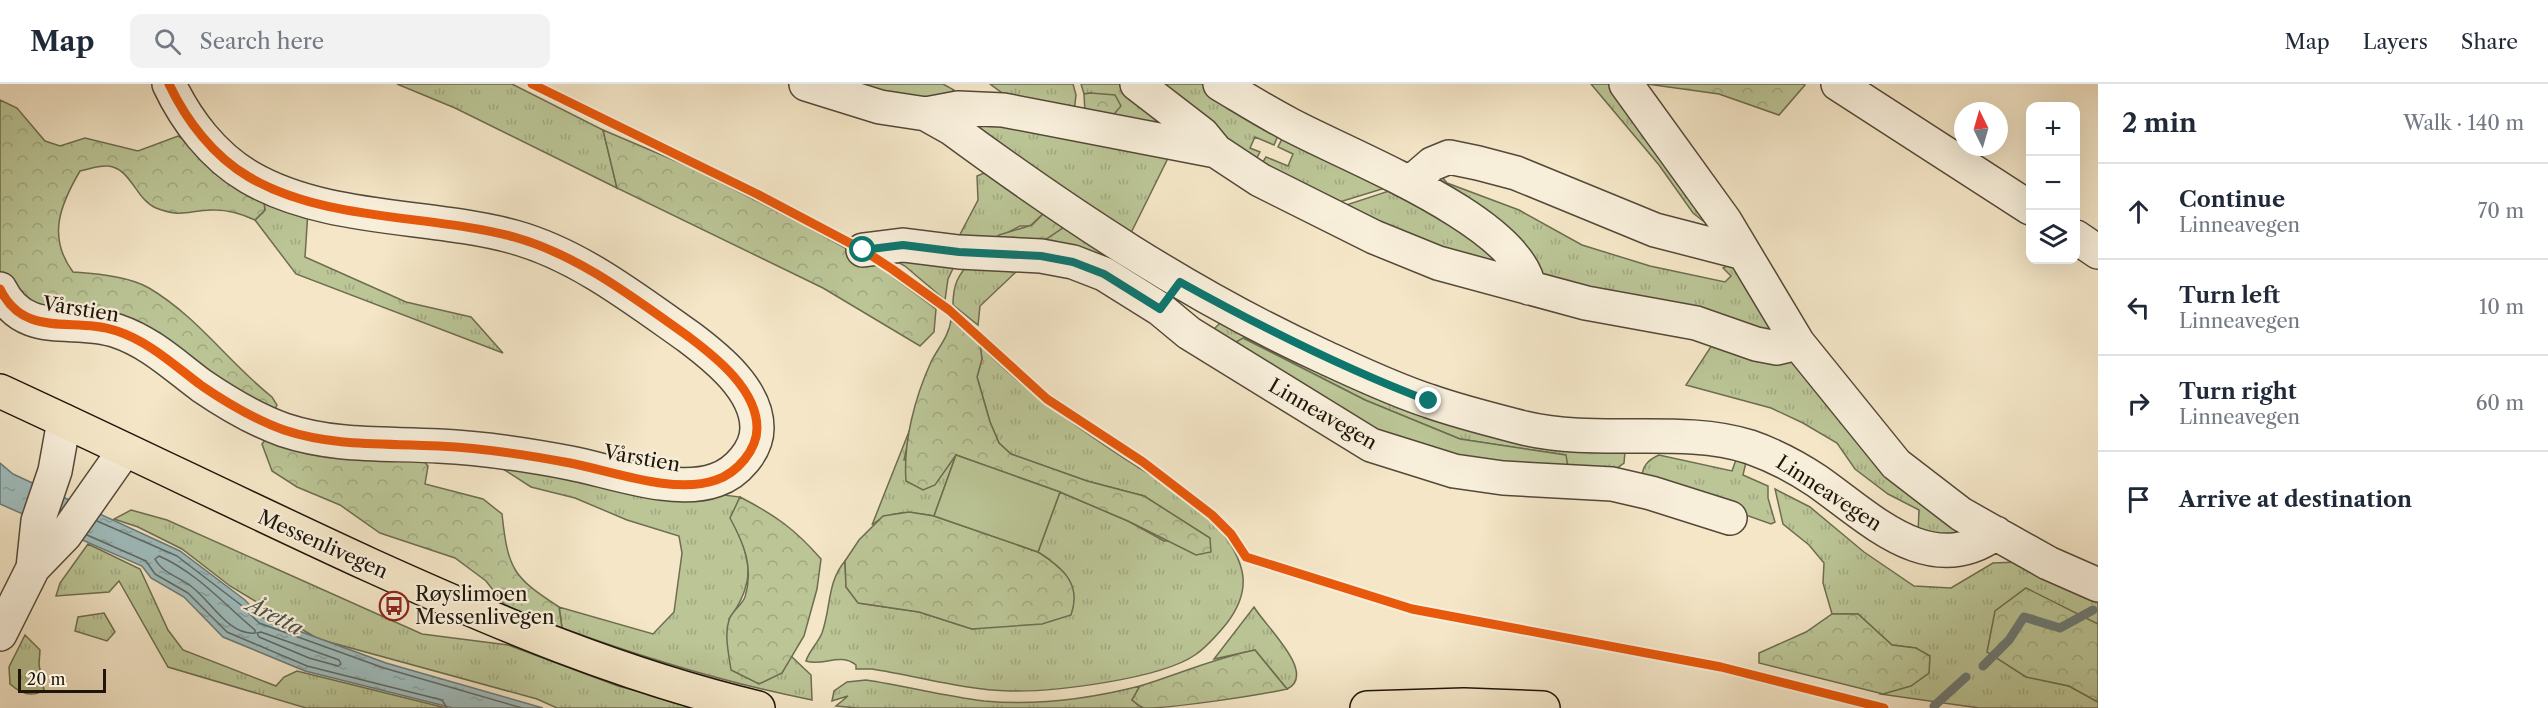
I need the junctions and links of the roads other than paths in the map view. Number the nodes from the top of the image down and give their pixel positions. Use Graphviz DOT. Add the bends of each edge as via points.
graph roads {
  1 [pos="168,84"];
  2 [pos="806,84"];
  3 [pos="1137,84"];
  4 [pos="1220,84"];
  5 [pos="1626,84"];
  6 [pos="1838,84"];
  7 [pos="926,114"];
  8 [pos="1216,151"];
  9 [pos="1410,183"];
  10 [pos="2026,205"];
  11 [pos="2080,240"];
  12 [pos="863,250"];
  13 [pos="2098,252"];
  14 [pos="1744,253"];
  15 [pos="1180,282"];
  16 [pos="1529,288"];
  17 [pos="0,289"];
  18 [pos="1160,309"];
  19 [pos="1798,343"];
  20 [pos="0,391"];
  21 [pos="64,421"];
  22 [pos="1657,438"];
  23 [pos="124,451"];
  24 [pos="1612,484"];
  25 [pos="1730,518"];
  26 [pos="1996,533"];
  27 [pos="33,568"];
  28 [pos="2098,585"];
  29 [pos="0,634"];
  30 [pos="758,708"];
  31 [pos="1367,708"];
  32 [pos="1543,708"];
  1 -- 17 [label="street, Vårstien" via="185,115 212,148 247,176 279,192 329,206 512,236 557,251 646,306 724,365 742,387 755,411 757,431 750,452 737,468 717,480 693,484 656,482 570,463 463,448 318,440 244,411 144,343 117,331 90,325 41,323 22,315 7,304"];
  2 -- 7 [label="street, Linneavegen" via="880,107"];
  3 -- 8 [label="street, Linneavegen" via="1202,134"];
  4 -- 9 [label="street" via="1287,124"];
  5 -- 14 [label="street" via="1725,220"];
  6 -- 10 [label="street"];
  7 -- 8 [label="street, Linneavegen" via="958,108 1003,110"];
  7 -- 15 [label="street, Linneavegen" via="1101,235"];
  8 -- 16 [label="street, Linneavegen" via="1260,180 1374,237 1438,263"];
  9 -- 14 [label="street" via="1432,164 1449,157 1478,163 1516,173 1655,230"];
  9 -- 16 [label="street" via="1509,249 1521,264"];
  11 -- 13 [label="street"];
  12 -- 18 [label="street, Linneavegen" via="903,245 1073,262 1104,274"];
  14 -- 19 [label="street"];
  15 -- 18 [label="street"];
  15 -- 22 [label="street, Linneavegen" via="1273,333 1429,401 1527,429"];
  16 -- 19 [label="street, Linneavegen" via="1696,323 1756,344 1777,348"];
  18 -- 24 [label="street, Linneavegen" via="1189,333 1371,445 1454,471"];
  19 -- 26 [label="street" via="1896,464 1961,514"];
  20 -- 21 [label="main road, Messenlivegen"];
  21 -- 23 [label="main road, Messenlivegen"];
  21 -- 27 [label="street" via="55,471 38,521"];
  22 -- 24 [label="street"];
  22 -- 26 [label="street, Linneavegen" via="1709,439 1752,447 1786,462 1870,520 1922,548 1961,550"];
  23 -- 27 [label="street" via="65,535"];
  23 -- 30 [label="main road, Messenlivegen" via="513,629 634,673"];
  24 -- 25 [label="street, Linneavegen"];
  26 -- 28 [label="street" via="2048,563"];
  27 -- 29 [label="street"];
  31 -- 32 [label="main road"];
}
